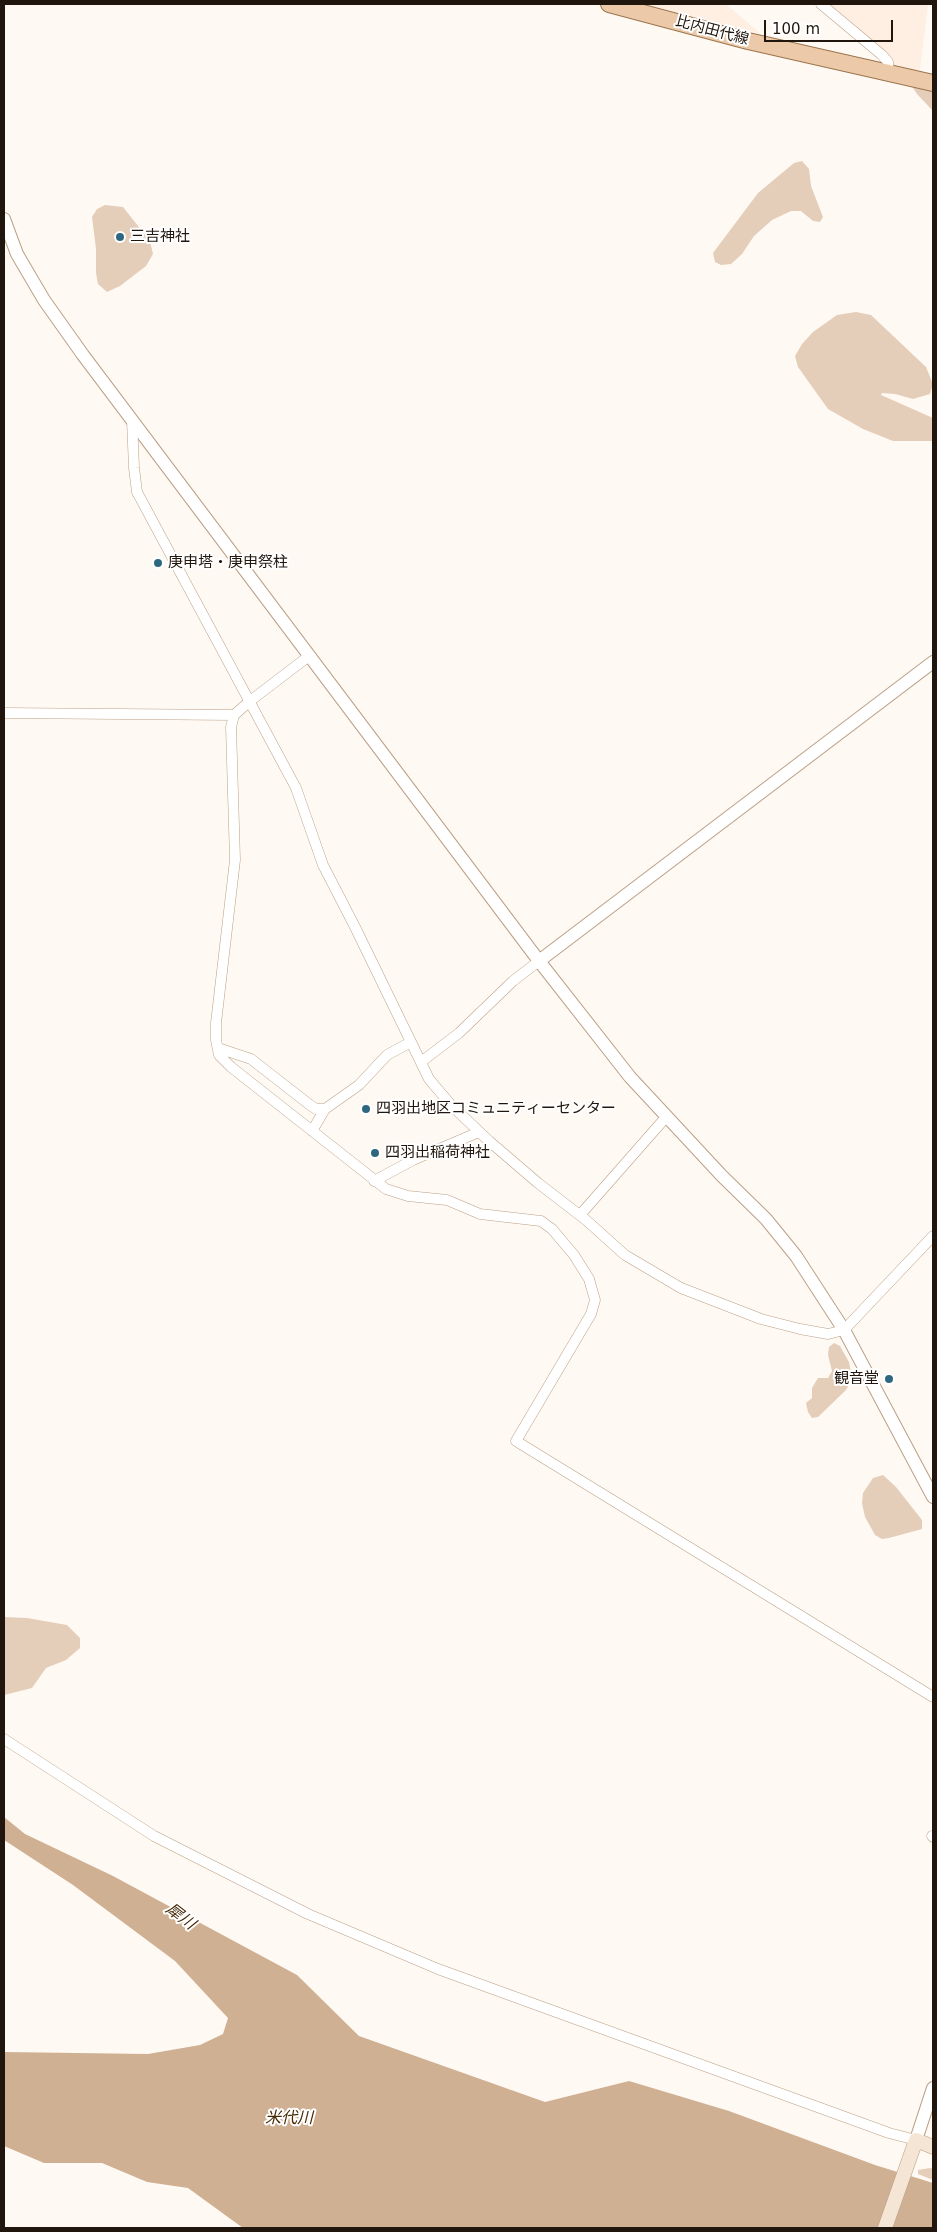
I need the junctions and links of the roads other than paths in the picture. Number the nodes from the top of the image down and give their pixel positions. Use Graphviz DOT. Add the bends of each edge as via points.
graph roads {
  1 [pos="609,4"];
  2 [pos="821,4"];
  3 [pos="889,73"];
  4 [pos="933,83"];
  5 [pos="4,219"];
  6 [pos="132,420"];
  7 [pos="309,656"];
  8 [pos="933,662"];
  9 [pos="250,700"];
  10 [pos="4,713"];
  11 [pos="234,715"];
  12 [pos="539,961"];
  13 [pos="411,1042"];
  14 [pos="218,1048"];
  15 [pos="421,1062"];
  16 [pos="325,1109"];
  17 [pos="667,1116"];
  18 [pos="312,1131"];
  19 [pos="479,1132"];
  20 [pos="374,1181"];
  21 [pos="580,1215"];
  22 [pos="933,1236"];
  23 [pos="844,1330"];
  24 [pos="933,1497"];
  25 [pos="933,1697"];
  26 [pos="4,1739"];
  27 [pos="933,2088"];
  28 [pos="916,2140"];
  29 [pos="933,2147"];
  30 [pos="884,2228"];
  1 -- 3 [label="main road, 比内田代線" via="748,41"];
  2 -- 3 [label="street" via="888,62"];
  3 -- 4 [label="main road, 比内田代線"];
  5 -- 6 [label="street" via="17,254 44,300"];
  6 -- 7 [label="street"];
  6 -- 9 [label="street" via="137,492"];
  7 -- 9 [label="street"];
  7 -- 12 [label="street"];
  8 -- 12 [label="street"];
  9 -- 11 [label="street"];
  9 -- 13 [label="street" via="296,788 322,865"];
  10 -- 11 [label="street"];
  11 -- 14 [label="street" via="230,727 234,860 216,1023"];
  12 -- 15 [label="street"];
  12 -- 17 [label="street" via="630,1077"];
  13 -- 15 [label="street"];
  13 -- 16 [label="street" via="387,1055 360,1085"];
  14 -- 16 [label="street" via="251,1059 310,1105"];
  14 -- 18 [label="street" via="231,1067"];
  15 -- 19 [label="street" via="429,1079 445,1099"];
  16 -- 18 [label="street"];
  17 -- 21 [label="street"];
  17 -- 23 [label="street" via="766,1219 796,1256"];
  18 -- 20 [label="street"];
  19 -- 20 [label="street" via="413,1160"];
  19 -- 21 [label="street"];
  20 -- 25 [label="street" via="392,1192 447,1200 480,1214 541,1221 574,1255 589,1279 595,1300 591,1314 516,1441"];
  21 -- 23 [label="street" via="625,1255 681,1288 761,1319 828,1334"];
  22 -- 23 [label="street"];
  23 -- 24 [label="street"];
  26 -- 28 [label="street" via="154,1836 308,1914 438,1969 889,2133"];
  27 -- 28 [label="street"];
  28 -- 29 [label="main road"];
  28 -- 30 [label="main road"];
}
